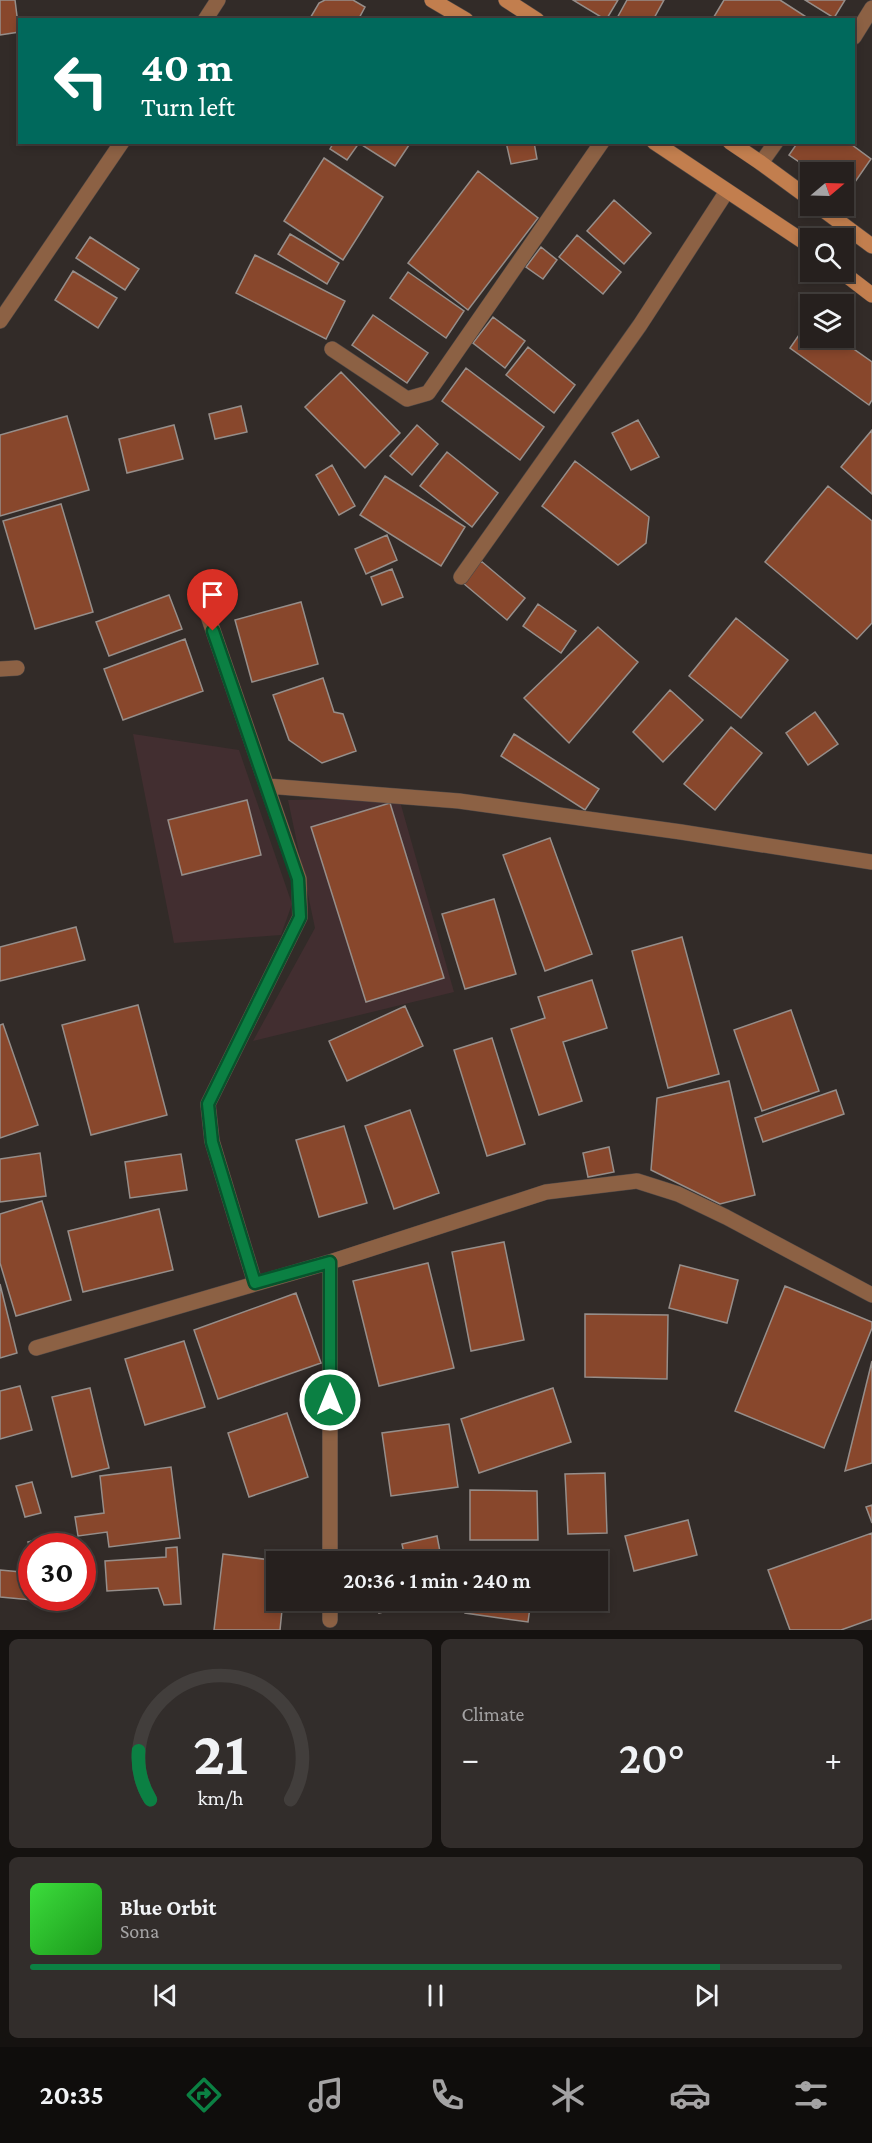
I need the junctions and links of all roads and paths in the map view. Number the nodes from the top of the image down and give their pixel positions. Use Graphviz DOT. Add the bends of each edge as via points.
graph roads {
  1 [pos="218,0"];
  2 [pos="432,0"];
  3 [pos="506,0"];
  4 [pos="872,8"];
  5 [pos="206,18"];
  6 [pos="463,18"];
  7 [pos="534,18"];
  8 [pos="855,35"];
  9 [pos="121,144"];
  10 [pos="601,144"];
  11 [pos="657,144"];
  12 [pos="733,144"];
  13 [pos="775,144"];
  14 [pos="761,163"];
  15 [pos="727,191"];
  16 [pos="800,192"];
  17 [pos="832,216"];
  18 [pos="800,239"];
  19 [pos="872,246"];
  20 [pos="854,281"];
  21 [pos="872,295"];
  22 [pos="0,321"];
  23 [pos="332,349"];
  24 [pos="462,577"];
  25 [pos="198,587"];
  26 [pos="0,669"];
  27 [pos="17,669"];
  28 [pos="267,786"];
  29 [pos="872,862"];
  30 [pos="330,1262"];
  31 [pos="255,1283"];
  32 [pos="872,1295"];
  33 [pos="36,1348"];
  34 [pos="330,1551"];
  35 [pos="330,1611"];
  36 [pos="330,1620"];
  1 -- 5 [label="street"];
  2 -- 6 [label="main road"];
  3 -- 7 [label="main road"];
  4 -- 8 [label="street"];
  9 -- 22 [label="street"];
  10 -- 23 [label="street" via="428,393 407,399"];
  11 -- 15 [label="main road"];
  12 -- 14 [label="main road"];
  13 -- 14 [label="street"];
  14 -- 16 [label="main road"];
  15 -- 18 [label="main road"];
  15 -- 24 [label="street" via="640,325"];
  17 -- 19 [label="main road"];
  20 -- 21 [label="main road"];
  25 -- 28 [label="street"];
  26 -- 27 [label="street"];
  28 -- 29 [label="street" via="459,801"];
  28 -- 31 [label="street" via="298,879 300,917 208,1104 212,1142"];
  30 -- 31 [label="street"];
  30 -- 32 [label="street" via="546,1192 637,1181 678,1194 726,1217"];
  30 -- 34 [label="street"];
  31 -- 33 [label="street"];
  35 -- 36 [label="street"];
}
